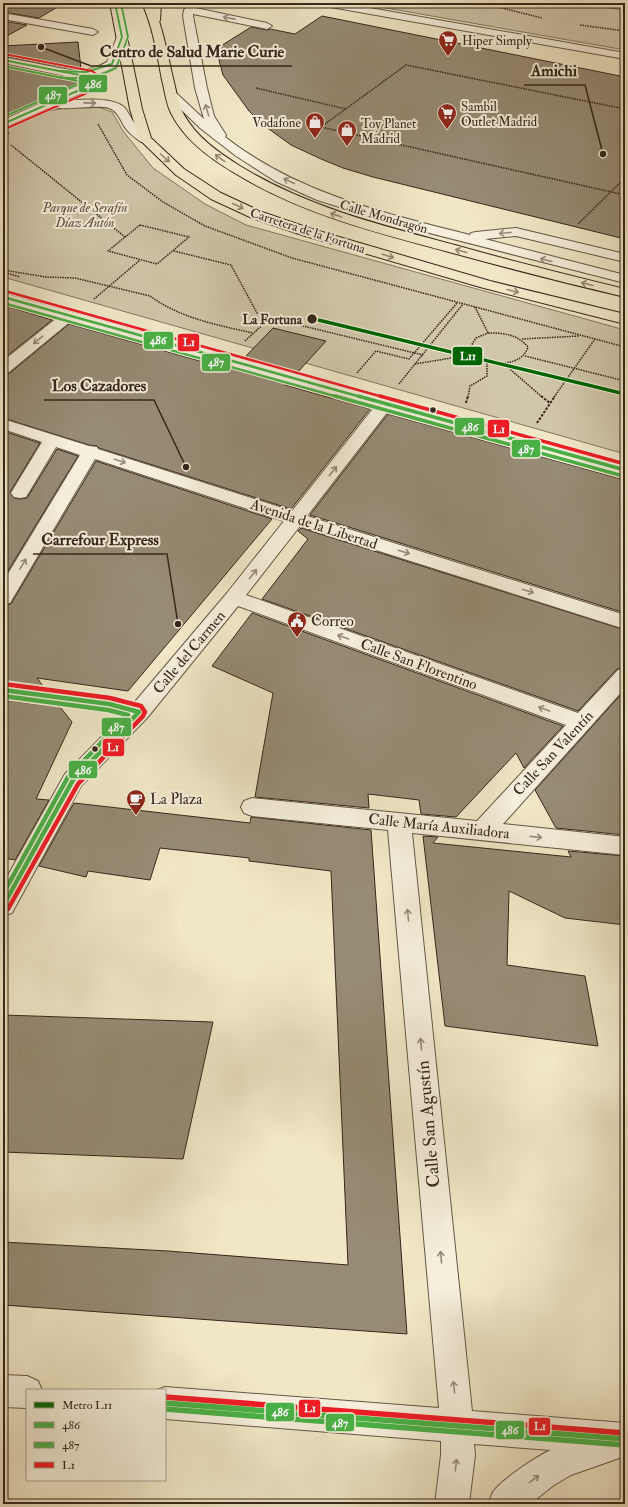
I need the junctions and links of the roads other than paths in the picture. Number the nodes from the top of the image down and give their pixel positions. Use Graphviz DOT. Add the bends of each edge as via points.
graph roads {
  1 [pos="147,3"];
  2 [pos="156,3"];
  3 [pos="325,3"];
  4 [pos="611,3"];
  5 [pos="114,5"];
  6 [pos="625,5"];
  7 [pos="192,7"];
  8 [pos="3,16"];
  9 [pos="155,20"];
  10 [pos="267,26"];
  11 [pos="93,32"];
  12 [pos="122,37"];
  13 [pos="625,56"];
  14 [pos="3,60"];
  15 [pos="76,74"];
  16 [pos="171,94"];
  17 [pos="37,108"];
  18 [pos="5,121"];
  19 [pos="145,139"];
  20 [pos="226,144"];
  21 [pos="461,237"];
  22 [pos="625,258"];
  23 [pos="625,279"];
  24 [pos="625,293"];
  25 [pos="3,297"];
  26 [pos="69,316"];
  27 [pos="625,320"];
  28 [pos="3,369"];
  29 [pos="385,404"];
  30 [pos="3,424"];
  31 [pos="52,439"];
  32 [pos="90,451"];
  33 [pos="625,470"];
  34 [pos="20,493"];
  35 [pos="296,519"];
  36 [pos="3,598"];
  37 [pos="234,598"];
  38 [pos="625,622"];
  39 [pos="625,675"];
  40 [pos="3,690"];
  41 [pos="139,712"];
  42 [pos="581,722"];
  43 [pos="252,807"];
  44 [pos="399,822"];
  45 [pos="482,831"];
  46 [pos="625,846"];
  47 [pos="3,906"];
  48 [pos="3,1390"];
  49 [pos="26,1392"];
  50 [pos="166,1402"];
  51 [pos="457,1426"];
  52 [pos="625,1439"];
  53 [pos="452,1504"];
  54 [pos="505,1504"];
  1 -- 9 [label="main road"];
  2 -- 9 [label="main road"];
  3 -- 13 [label="street"];
  4 -- 6 [label="main road"];
  5 -- 12 [label="main road, Carretera de la Fortuna"];
  10 -- 7 [label="street, one-way"];
  20 -- 7 [label="street, one-way" via="208,116 201,88 188,16"];
  8 -- 11 [label="street"];
  9 -- 16 [label="main road, Carretera de la Fortuna"];
  12 -- 15 [label="street" via="112,64 98,71"];
  12 -- 19 [label="main road, Carretera de la Fortuna" via="136,110"];
  14 -- 15 [label="street"];
  15 -- 17 [label="street" via="96,80"];
  16 -- 20 [label="street, Calle Mondragón" via="195,119"];
  24 -- 16 [label="main road, Carretera de la Fortuna, one-way" via="360,224 306,205 256,182 196,140 177,113"];
  17 -- 18 [label="street"];
  17 -- 19 [label="street, one-way" via="76,103 112,105 120,110 131,127"];
  19 -- 27 [label="main road, Carretera de la Fortuna, one-way" via="180,172 216,196 257,215 476,281"];
  21 -- 20 [label="street, Calle Mondragón, one-way" via="370,213 320,196 277,176"];
  22 -- 21 [label="street, one-way" via="516,232"];
  23 -- 21 [label="street, Calle Mondragón, one-way"];
  25 -- 26 [label="street"];
  26 -- 28 [label="street, one-way"];
  26 -- 29 [label="street"];
  29 -- 33 [label="street"];
  35 -- 29 [label="street, Calle del Carmen, one-way"];
  30 -- 31 [label="street, Avenida de la Libertad"];
  31 -- 32 [label="street, Avenida de la Libertad"];
  31 -- 34 [label="street"];
  32 -- 35 [label="street, Avenida de la Libertad, one-way"];
  36 -- 32 [label="street, one-way"];
  37 -- 35 [label="street, Calle del Carmen, one-way"];
  35 -- 38 [label="street, Avenida de la Libertad, one-way"];
  37 -- 41 [label="street, Calle del Carmen"];
  42 -- 37 [label="street, Calle San Florentino, one-way"];
  39 -- 42 [label="street, Calle San Valentín"];
  40 -- 41 [label="street" via="109,704"];
  41 -- 47 [label="street, Calle del Carmen" via="73,780"];
  42 -- 45 [label="street, Calle San Valentín"];
  43 -- 44 [label="street, Calle María Auxiliadora"];
  44 -- 45 [label="street, Calle María Auxiliadora"];
  51 -- 44 [label="street, Calle San Agustín, one-way"];
  45 -- 46 [label="street, Calle María Auxiliadora, one-way"];
  48 -- 49 [label="street"];
  50 -- 51 [label="street"];
  51 -- 52 [label="street"];
  53 -- 51 [label="street, Calle San Agustín, one-way" via="458,1455"];
  54 -- 52 [label="street, one-way" via="546,1470"];
}
